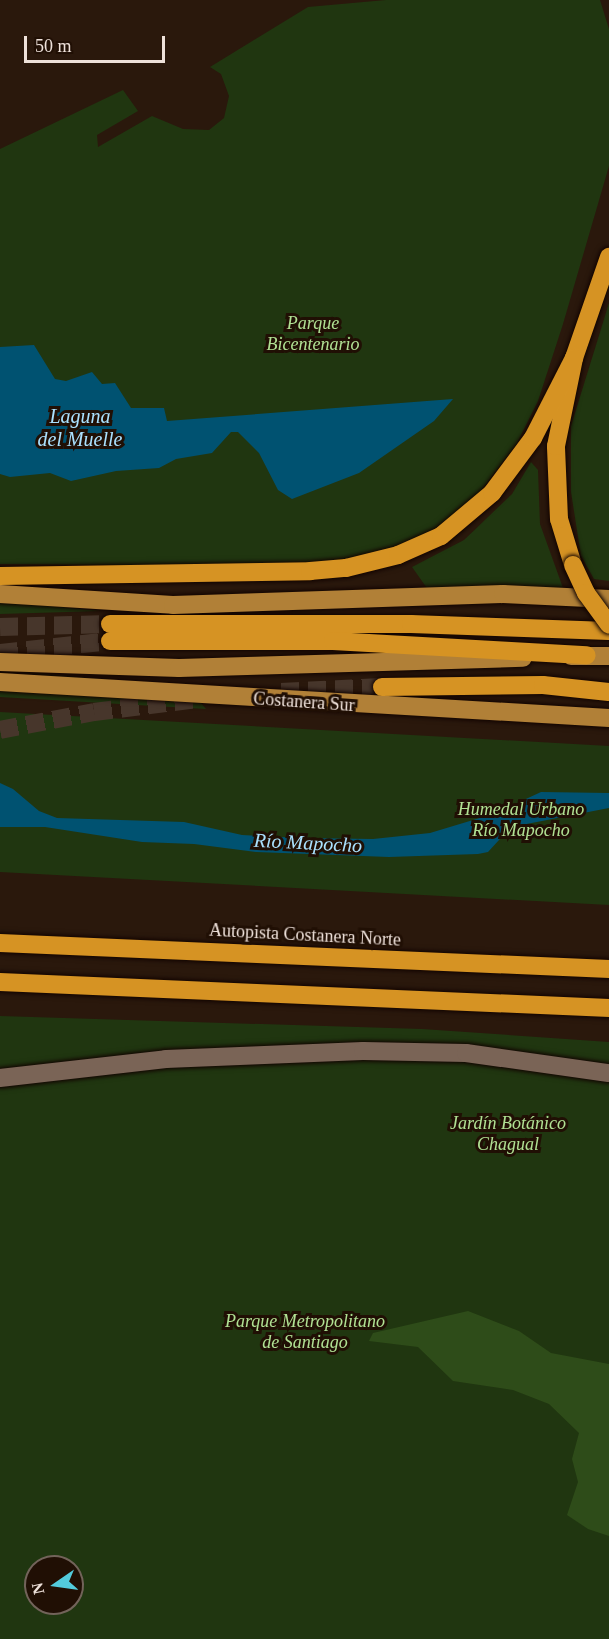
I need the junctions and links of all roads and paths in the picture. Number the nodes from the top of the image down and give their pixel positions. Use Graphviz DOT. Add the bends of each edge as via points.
graph roads {
  1 [pos="609,257"];
  2 [pos="574,358"];
  3 [pos="0,576"];
  4 [pos="0,594"];
  5 [pos="609,599"];
  6 [pos="609,625"];
  7 [pos="609,631"];
  8 [pos="587,655"];
  9 [pos="609,656"];
  10 [pos="0,662"];
  11 [pos="0,682"];
  12 [pos="382,687"];
  13 [pos="609,692"];
  14 [pos="609,718"];
  15 [pos="0,942"];
  16 [pos="609,969"];
  17 [pos="0,982"];
  18 [pos="554,1006"];
  19 [pos="609,1008"];
  20 [pos="609,1016"];
  21 [pos="609,1073"];
  22 [pos="0,1078"];
  1 -- 2 [label="highway"];
  2 -- 3 [label="highway" via="533,438 492,493 441,536 398,555 346,568 310,571"];
  2 -- 6 [label="highway, bridge" via="556,468 560,519 573,565 586,593"];
  4 -- 5 [label="main road" via="173,605 502,594"];
  7 -- 8 [label="highway" via="411,624 110,632"];
  8 -- 9 [label="main road, Costanera Sur"];
  8 -- 10 [label="main road, Costanera Sur" via="168,668"];
  11 -- 14 [label="main road, Costanera Sur"];
  12 -- 13 [label="highway" via="543,686"];
  15 -- 16 [label="highway, Autopista Costanera Norte"];
  17 -- 18 [label="highway"];
  18 -- 19 [label="highway"];
  18 -- 20 [label="highway"];
  21 -- 22 [label="street" via="466,1053 363,1051 166,1059"];
}
